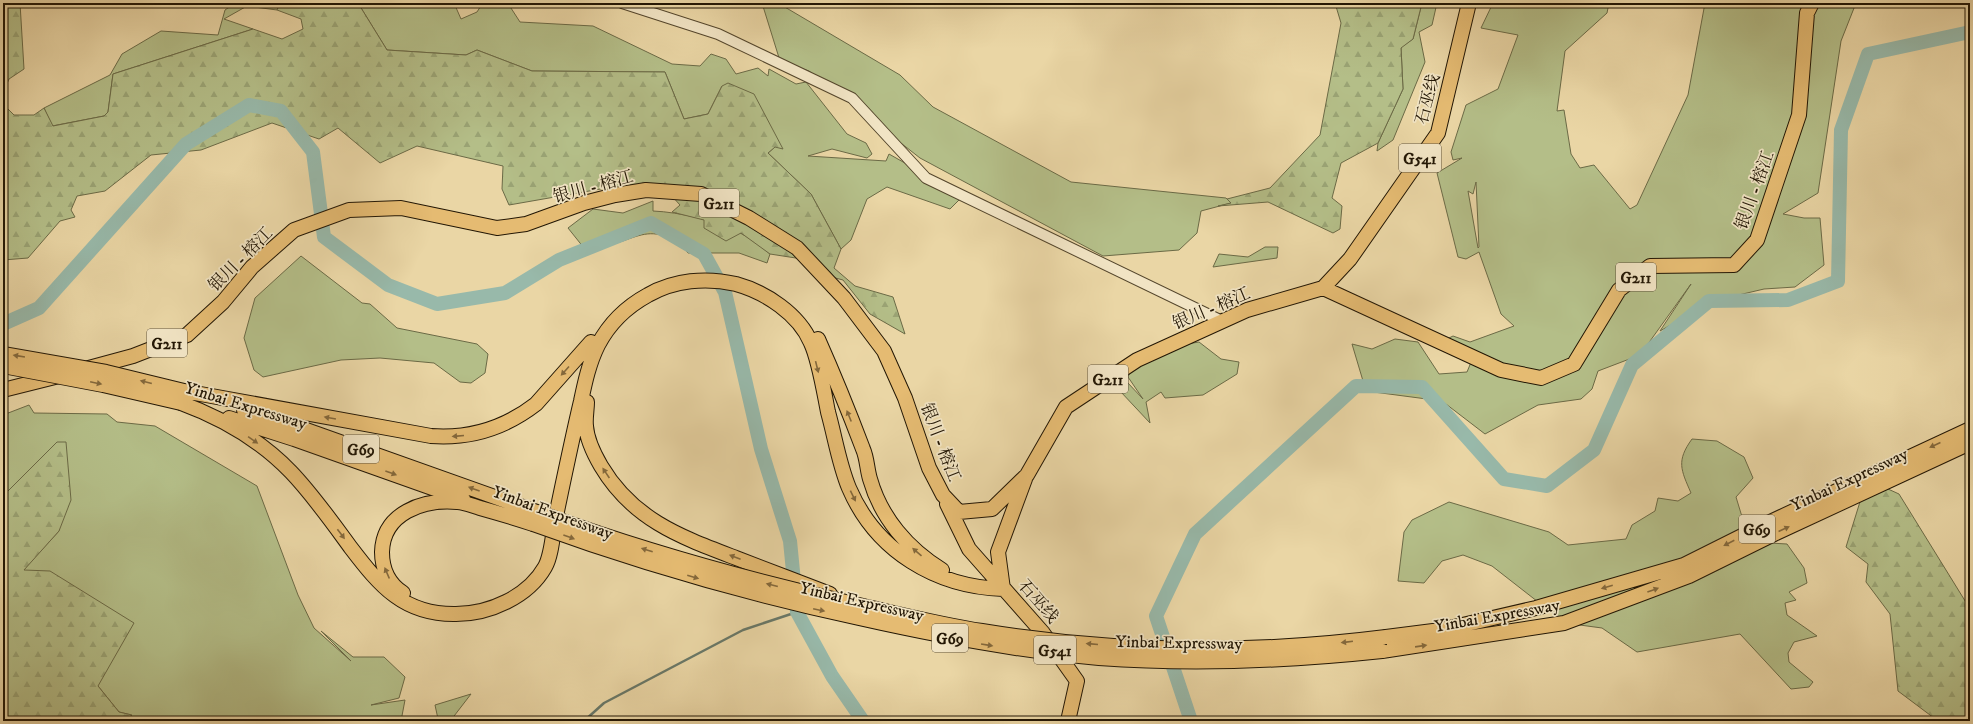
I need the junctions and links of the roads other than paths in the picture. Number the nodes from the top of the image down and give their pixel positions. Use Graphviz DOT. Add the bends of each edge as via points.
graph roads {
  1 [pos="622,3"];
  2 [pos="1469,3"];
  3 [pos="1812,3"];
  4 [pos="674,280"];
  5 [pos="737,281"];
  6 [pos="1323,288"];
  7 [pos="1222,321"];
  8 [pos="591,342"];
  9 [pos="3,354"];
  10 [pos="590,365"];
  11 [pos="3,366"];
  12 [pos="3,390"];
  13 [pos="183,397"];
  14 [pos="1970,429"];
  15 [pos="1970,443"];
  16 [pos="1027,475"];
  17 [pos="943,495"];
  18 [pos="535,518"];
  19 [pos="1003,589"];
  20 [pos="864,606"];
  21 [pos="1068,721"];
  1 -- 7 [label="street" via="718,34 852,98 926,178"];
  2 -- 6 [label="highway, 石巫线 / G541" via="1438,133 1350,259"];
  3 -- 6 [label="highway, 银川 - 榕江 / G211" via="1807,13 1799,115 1757,240 1734,265 1650,266 1619,290 1574,364 1541,378 1501,370"];
  4 -- 5 [label="highway" via="699,273"];
  4 -- 8 [label="highway" via="649,286 628,299 611,314"];
  4 -- 10 [label="highway" via="624,311 603,336"];
  19 -- 5 [label="highway, one-way" via="978,585 933,564 913,549 894,528 880,505 870,479 864,452 811,328 794,308 773,293"];
  5 -- 19 [label="highway, one-way" via="780,306 797,322 811,343 840,460 849,486 861,511 878,534 898,553 922,569 948,580 975,587"];
  6 -- 7 [label="highway, 银川 - 榕江 / G211" via="1247,310"];
  7 -- 16 [label="highway, 银川 - 榕江 / G211" via="1137,360 1066,407"];
  8 -- 13 [label="highway, one-way" via="527,411 495,428 457,437 431,436"];
  8 -- 18 [label="highway, one-way" via="582,363 564,440 540,562 528,577 512,590 494,599 454,607 434,605 405,594 391,583 385,570 382,550 388,529 402,514 421,505 457,502"];
  13 -- 9 [label="highway, Yinbai Expressway / G69, one-way, bridge" via="106,372"];
  13 -- 10 [label="highway, one-way" via="254,440 279,461 305,488 375,580 392,594 421,609 443,614 465,614 486,610 516,596 533,582 547,565 571,442"];
  20 -- 10 [label="highway, one-way, bridge" via="675,534 631,503 604,471 591,446 586,427"];
  11 -- 13 [label="highway, Yinbai Expressway / G69, one-way, bridge"];
  12 -- 17 [label="highway, 银川 - 榕江 / G211" via="133,356 187,335 222,302 252,267 294,230 349,210 401,208 496,228 526,224 615,195 646,190 701,194 749,218 797,248 844,298 884,351 905,398 929,468"];
  13 -- 18 [label="highway, Yinbai Expressway / G69" via="294,439"];
  14 -- 20 [label="highway, Yinbai Expressway / G69, one-way, bridge" via="1684,565 1536,608 1441,630 1341,643 1261,648 1141,648 1014,636 942,624"];
  18 -- 15 [label="highway, Yinbai Expressway / G69, one-way, bridge" via="658,566 760,595 900,628 979,643 1060,654 1181,662 1282,660 1382,651 1564,623 1689,576"];
  16 -- 17 [label="highway, 银川 - 榕江 / G211" via="992,509 960,512"];
  16 -- 19 [label="highway, 石巫线" via="998,552"];
  17 -- 19 [label="highway" via="968,549"];
  20 -- 18 [label="highway, Yinbai Expressway / G69, one-way, bridge" via="713,570"];
  19 -- 21 [label="highway, 石巫线 / G541" via="1043,633 1077,681"];
}
